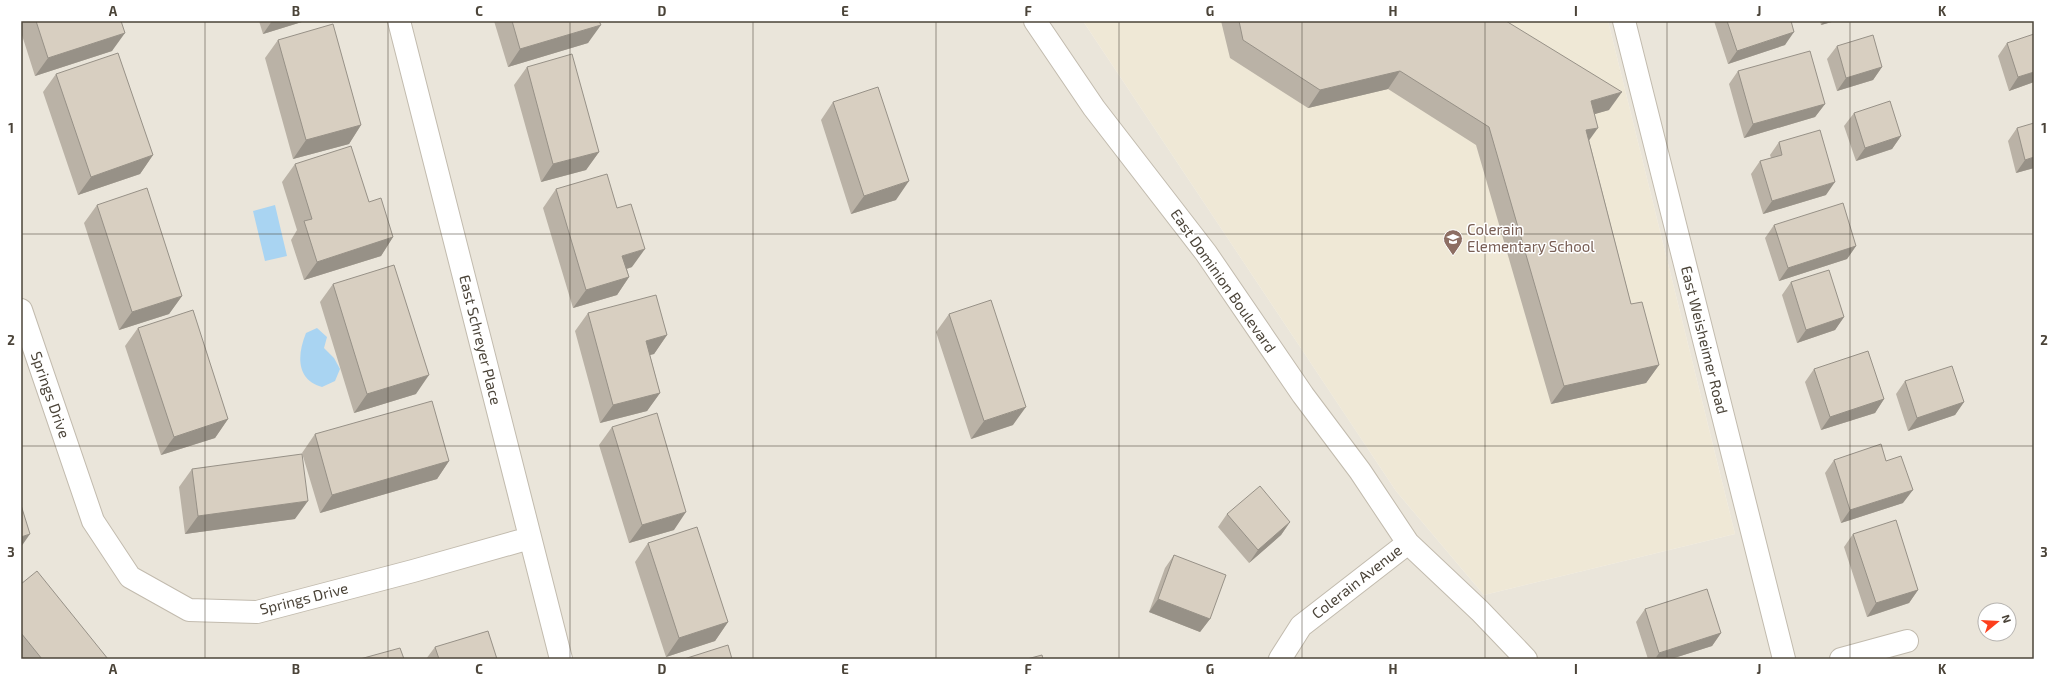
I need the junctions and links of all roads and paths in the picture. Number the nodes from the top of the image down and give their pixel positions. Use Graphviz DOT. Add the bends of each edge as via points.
graph roads {
  1 [pos="399,21"];
  2 [pos="1035,21"];
  3 [pos="1624,21"];
  4 [pos="21,310"];
  5 [pos="530,538"];
  6 [pos="1408,543"];
  7 [pos="1908,641"];
  8 [pos="561,659"];
  9 [pos="1280,659"];
  10 [pos="1526,659"];
  11 [pos="1784,659"];
  12 [pos="1841,659"];
  1 -- 5 [label="street, East Schreyer Place"];
  2 -- 6 [label="street, East Dominion Boulevard" via="1094,108 1206,253"];
  3 -- 11 [label="street, East Weisheimer Road"];
  4 -- 5 [label="street, Springs Drive" via="93,521 130,577 189,610 256,612"];
  5 -- 8 [label="street, East Schreyer Place"];
  6 -- 9 [label="street, Colerain Avenue" via="1302,626"];
  6 -- 10 [label="street, Colerain Avenue"];
  7 -- 12 [label="street"];
}
